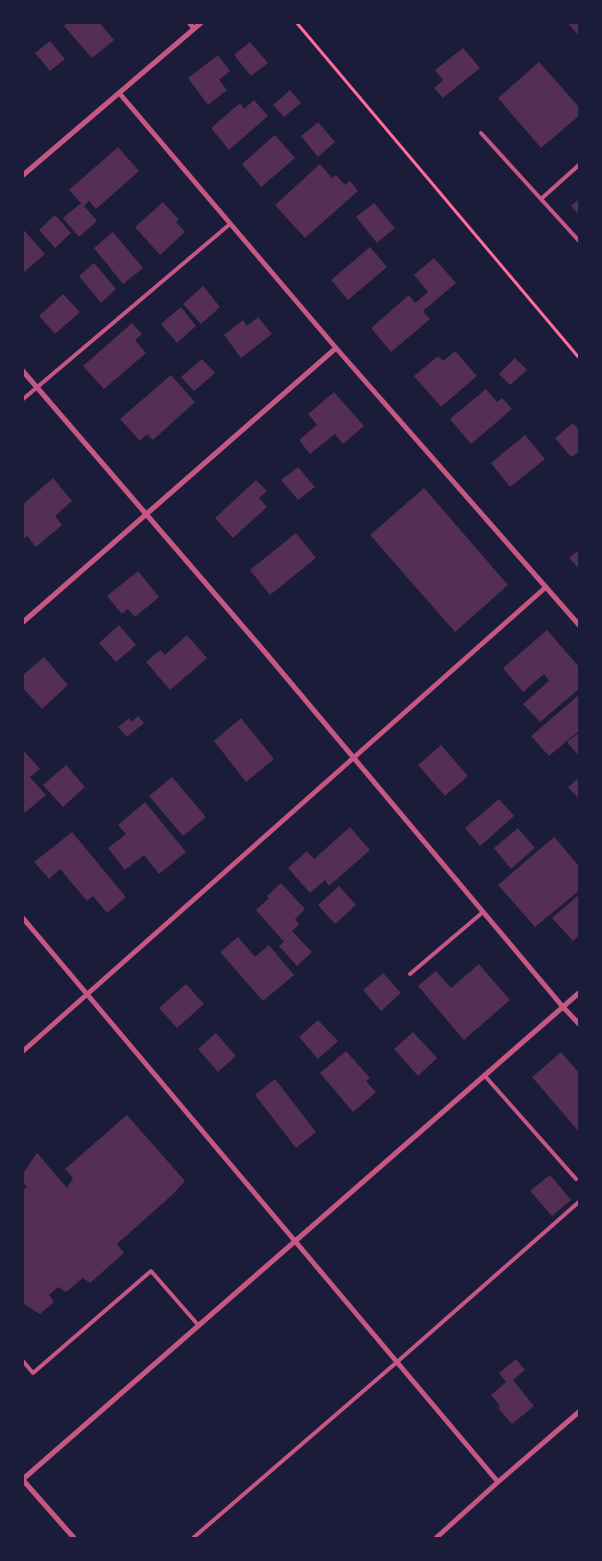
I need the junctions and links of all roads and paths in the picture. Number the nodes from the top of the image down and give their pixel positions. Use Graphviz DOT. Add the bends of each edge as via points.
graph roads {
  1 [pos="189,22"];
  2 [pos="202,22"];
  3 [pos="296,22"];
  4 [pos="194,29"];
  5 [pos="120,94"];
  6 [pos="481,133"];
  7 [pos="580,164"];
  8 [pos="22,176"];
  9 [pos="541,199"];
  10 [pos="230,224"];
  11 [pos="580,242"];
  12 [pos="336,348"];
  13 [pos="580,359"];
  14 [pos="22,370"];
  15 [pos="37,387"];
  16 [pos="22,400"];
  17 [pos="146,514"];
  18 [pos="546,587"];
  19 [pos="22,622"];
  20 [pos="580,626"];
  21 [pos="354,757"];
  22 [pos="483,912"];
  23 [pos="22,917"];
  24 [pos="410,974"];
  25 [pos="580,992"];
  26 [pos="87,995"];
  27 [pos="563,1007"];
  28 [pos="580,1025"];
  29 [pos="22,1052"];
  30 [pos="485,1076"];
  31 [pos="576,1179"];
  32 [pos="580,1201"];
  33 [pos="295,1242"];
  34 [pos="199,1326"];
  35 [pos="22,1360"];
  36 [pos="397,1362"];
  37 [pos="580,1412"];
  38 [pos="23,1479"];
  39 [pos="498,1482"];
  40 [pos="74,1538"];
  41 [pos="192,1538"];
  42 [pos="436,1538"];
  1 -- 4 [label="street"];
  2 -- 4 [label="street"];
  3 -- 13 [label="path"];
  4 -- 5 [label="street"];
  5 -- 8 [label="street"];
  5 -- 10 [label="street"];
  6 -- 9 [label="lane"];
  7 -- 9 [label="lane"];
  9 -- 11 [label="lane"];
  10 -- 12 [label="street"];
  10 -- 15 [label="lane"];
  12 -- 17 [label="street"];
  12 -- 18 [label="street"];
  14 -- 15 [label="street"];
  15 -- 16 [label="lane"];
  15 -- 17 [label="street"];
  17 -- 19 [label="street"];
  17 -- 21 [label="street"];
  18 -- 20 [label="street"];
  18 -- 21 [label="street"];
  21 -- 22 [label="street"];
  21 -- 26 [label="street"];
  22 -- 24 [label="lane"];
  22 -- 27 [label="street"];
  23 -- 26 [label="street"];
  25 -- 27 [label="street"];
  26 -- 29 [label="street"];
  26 -- 33 [label="street"];
  27 -- 28 [label="street"];
  27 -- 30 [label="street"];
  30 -- 31 [label="lane"];
  30 -- 33 [label="street"];
  32 -- 36 [label="lane"];
  33 -- 34 [label="street"];
  33 -- 36 [label="street"];
  34 -- 35 [label="lane" via="151,1271 33,1373"];
  34 -- 38 [label="street"];
  36 -- 39 [label="street"];
  36 -- 41 [label="lane"];
  37 -- 39 [label="street"];
  38 -- 40 [label="street"];
  39 -- 42 [label="street"];
}
